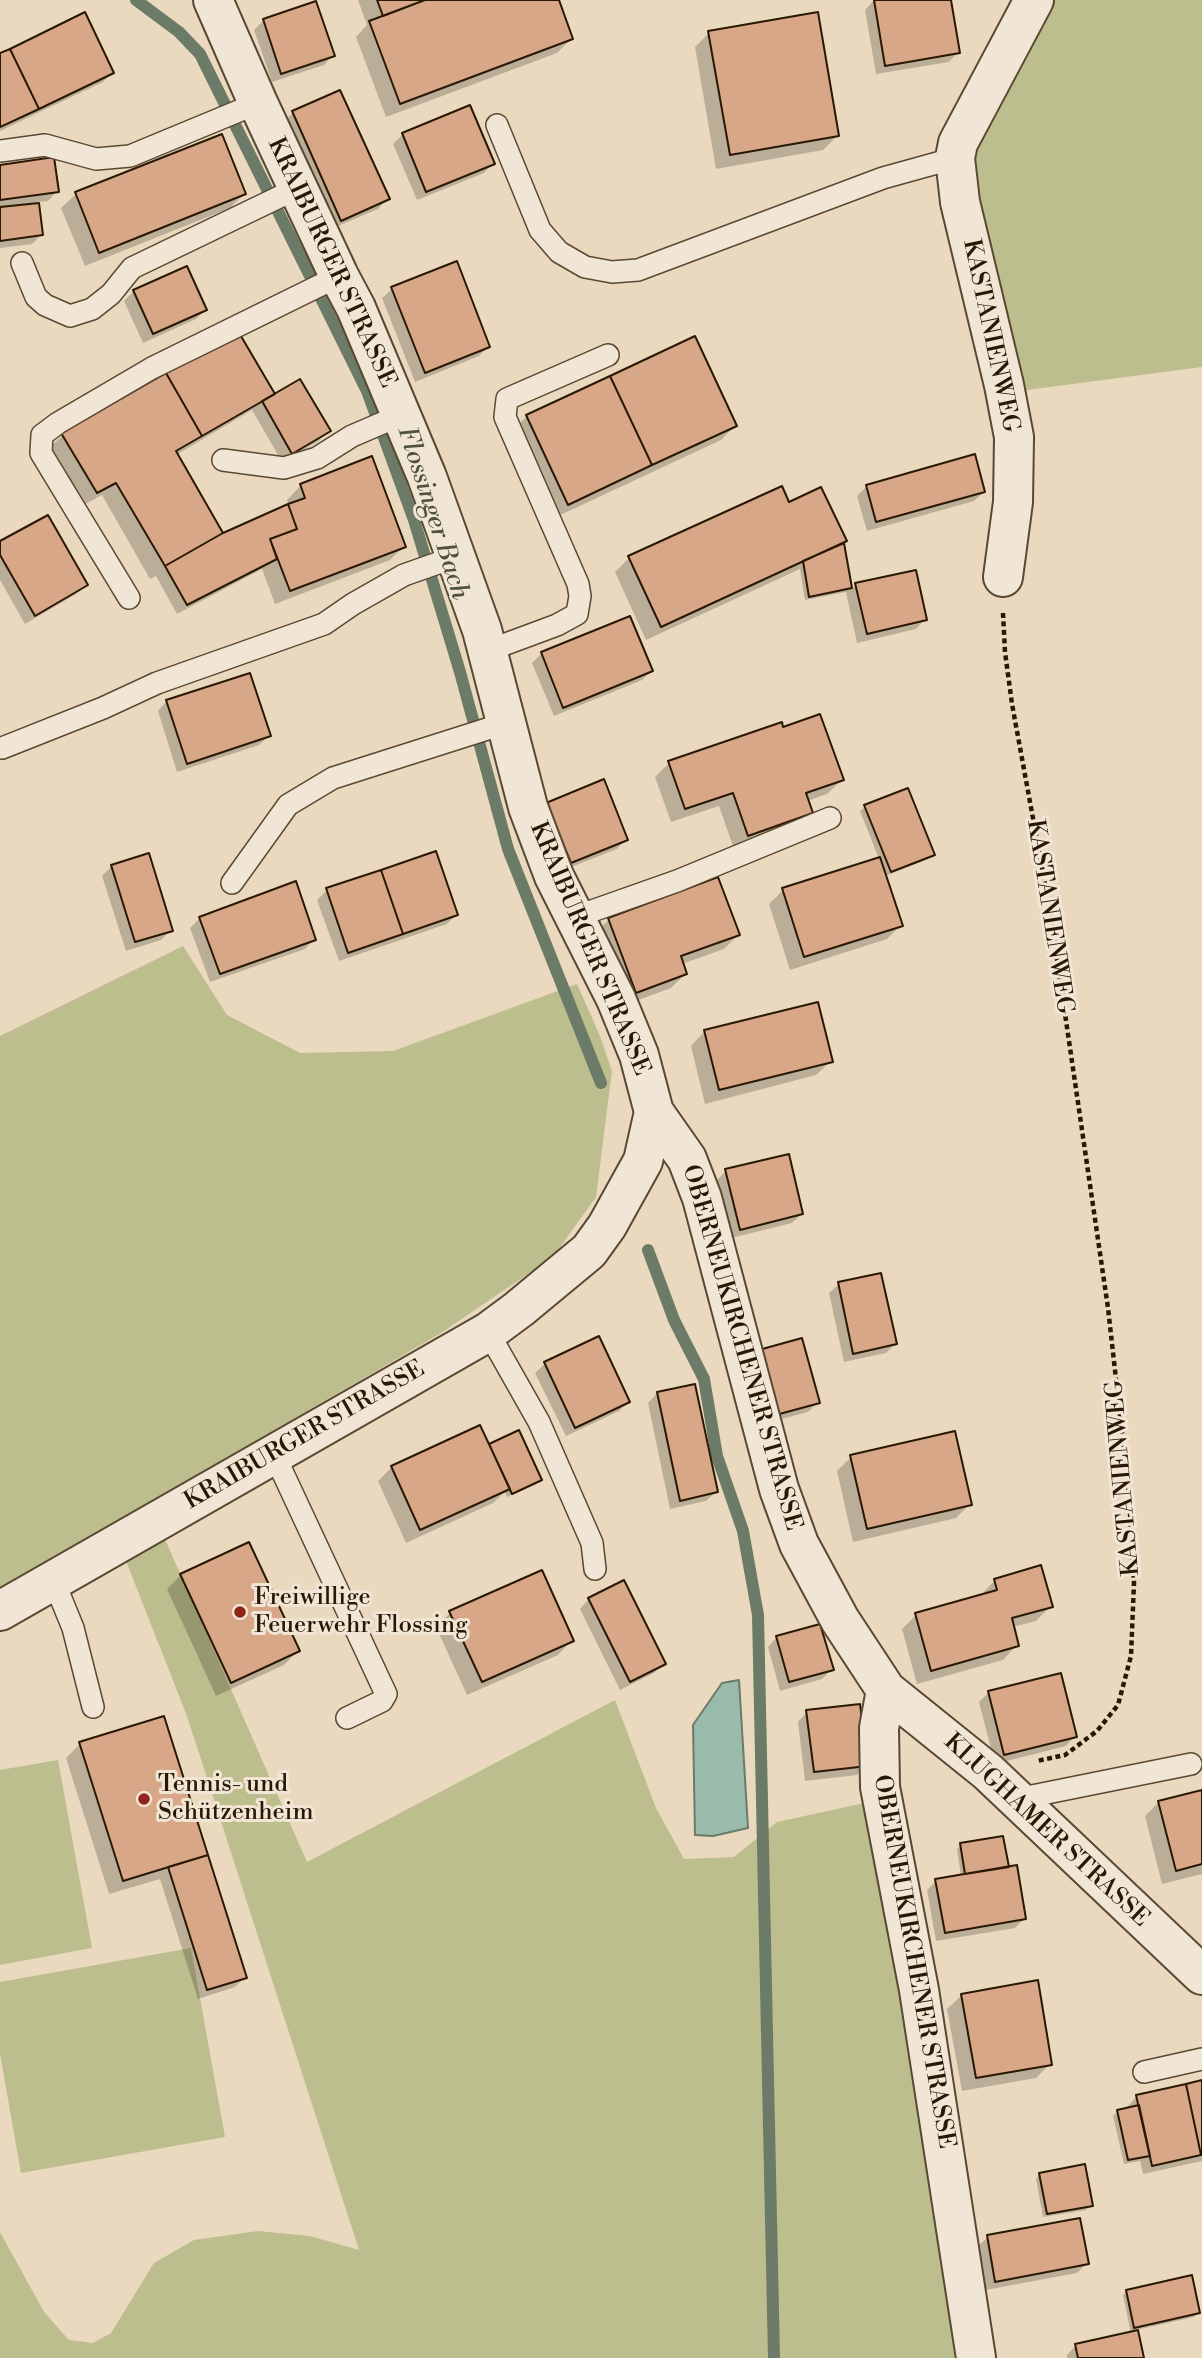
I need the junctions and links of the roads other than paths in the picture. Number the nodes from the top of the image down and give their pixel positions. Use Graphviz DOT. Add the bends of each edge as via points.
graph roads {
  1 [pos="213,0"];
  2 [pos="1034,0"];
  3 [pos="253,104"];
  4 [pos="497,125"];
  5 [pos="0,151"];
  6 [pos="955,158"];
  7 [pos="293,190"];
  8 [pos="22,263"];
  9 [pos="334,278"];
  10 [pos="608,355"];
  11 [pos="397,417"];
  12 [pos="223,460"];
  13 [pos="451,559"];
  14 [pos="1003,577"];
  15 [pos="129,598"];
  16 [pos="487,651"];
  17 [pos="500,725"];
  18 [pos="2,748"];
  19 [pos="830,818"];
  20 [pos="232,883"];
  21 [pos="575,917"];
  22 [pos="653,1112"];
  23 [pos="488,1332"];
  24 [pos="274,1454"];
  25 [pos="595,1569"];
  26 [pos="53,1579"];
  27 [pos="0,1611"];
  28 [pos="886,1690"];
  29 [pos="93,1707"];
  30 [pos="347,1718"];
  31 [pos="1191,1764"];
  32 [pos="1017,1799"];
  33 [pos="1202,1975"];
  34 [pos="1202,2059"];
  35 [pos="1144,2072"];
  36 [pos="976,2358"];
  1 -- 3 [label="street, KRAIBURGER STRASSE"];
  2 -- 6 [label="street, KASTANIENWEG" via="958,143"];
  3 -- 5 [label="lane" via="130,156 96,159 45,145"];
  3 -- 7 [label="street, KRAIBURGER STRASSE"];
  4 -- 6 [label="lane" via="540,230 559,252 585,267 612,272 638,270 883,178"];
  6 -- 14 [label="street, KASTANIENWEG" via="960,202 1014,437 1013,502"];
  7 -- 8 [label="lane" via="132,268 92,309 70,316 36,297"];
  7 -- 9 [label="street, KRAIBURGER STRASSE"];
  9 -- 11 [label="street, KRAIBURGER STRASSE" via="356,308"];
  9 -- 15 [label="lane" via="152,368 42,435 41,453"];
  10 -- 16 [label="lane" via="508,399 505,417 580,596 577,614"];
  11 -- 12 [label="lane" via="352,436 317,458 284,468"];
  11 -- 13 [label="street, KRAIBURGER STRASSE" via="427,478"];
  13 -- 16 [label="street, KRAIBURGER STRASSE"];
  13 -- 18 [label="lane" via="404,575 324,624 157,683"];
  16 -- 17 [label="street, KRAIBURGER STRASSE"];
  17 -- 20 [label="lane" via="333,778 288,805"];
  17 -- 21 [label="street, KRAIBURGER STRASSE" via="554,876"];
  19 -- 21 [label="lane"];
  21 -- 22 [label="street, KRAIBURGER STRASSE" via="639,1055"];
  22 -- 23 [label="street, KRAIBURGER STRASSE" via="643,1161 589,1251"];
  22 -- 28 [label="street, OBERNEUKIRCHENER STRASSE" via="687,1160 702,1198 779,1489 799,1544 840,1620"];
  23 -- 24 [label="street, KRAIBURGER STRASSE"];
  23 -- 25 [label="lane" via="539,1422 592,1543"];
  24 -- 26 [label="street, KRAIBURGER STRASSE"];
  24 -- 30 [label="lane" via="386,1694 382,1701"];
  26 -- 27 [label="street, KRAIBURGER STRASSE"];
  26 -- 29 [label="lane" via="73,1628"];
  28 -- 32 [label="street, KLUGHAMER STRASSE"];
  28 -- 36 [label="street, OBERNEUKIRCHENER STRASSE" via="879,1728 880,1787 919,1990"];
  31 -- 32 [label="lane"];
  32 -- 33 [label="street, KLUGHAMER STRASSE"];
  34 -- 35 [label="lane"];
}
